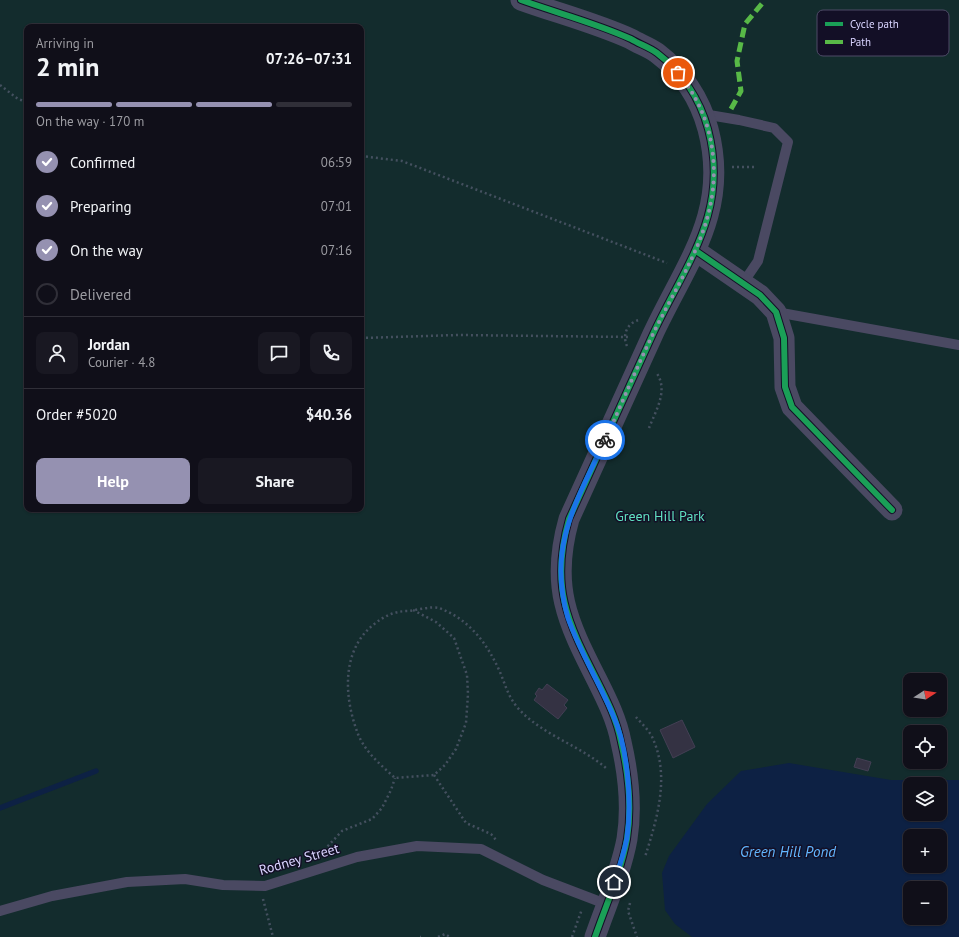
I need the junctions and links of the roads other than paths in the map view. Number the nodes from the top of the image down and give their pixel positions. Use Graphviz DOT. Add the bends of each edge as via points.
graph roads {
  1 [pos="521,0"];
  2 [pos="703,114"];
  3 [pos="696,251"];
  4 [pos="743,283"];
  5 [pos="776,312"];
  6 [pos="959,345"];
  7 [pos="892,510"];
  8 [pos="598,901"];
  9 [pos="0,912"];
  10 [pos="595,937"];
  1 -- 2 [label="street" via="651,48 674,68 686,83"];
  2 -- 3 [label="street" via="712,145 715,180 708,217"];
  2 -- 4 [label="lane" via="774,128 788,142 758,261"];
  3 -- 4 [label="street"];
  3 -- 10 [label="street" via="654,332 569,519 562,547 560,576 565,610 618,727 626,777 627,838"];
  4 -- 5 [label="street" via="760,295"];
  5 -- 6 [label="lane"];
  5 -- 7 [label="street" via="784,338 785,387 792,407"];
  8 -- 9 [label="lane, Rodney Street" via="543,880 481,850 417,846 357,857 266,886 223,886 185,879 139,881 52,896"];
}
